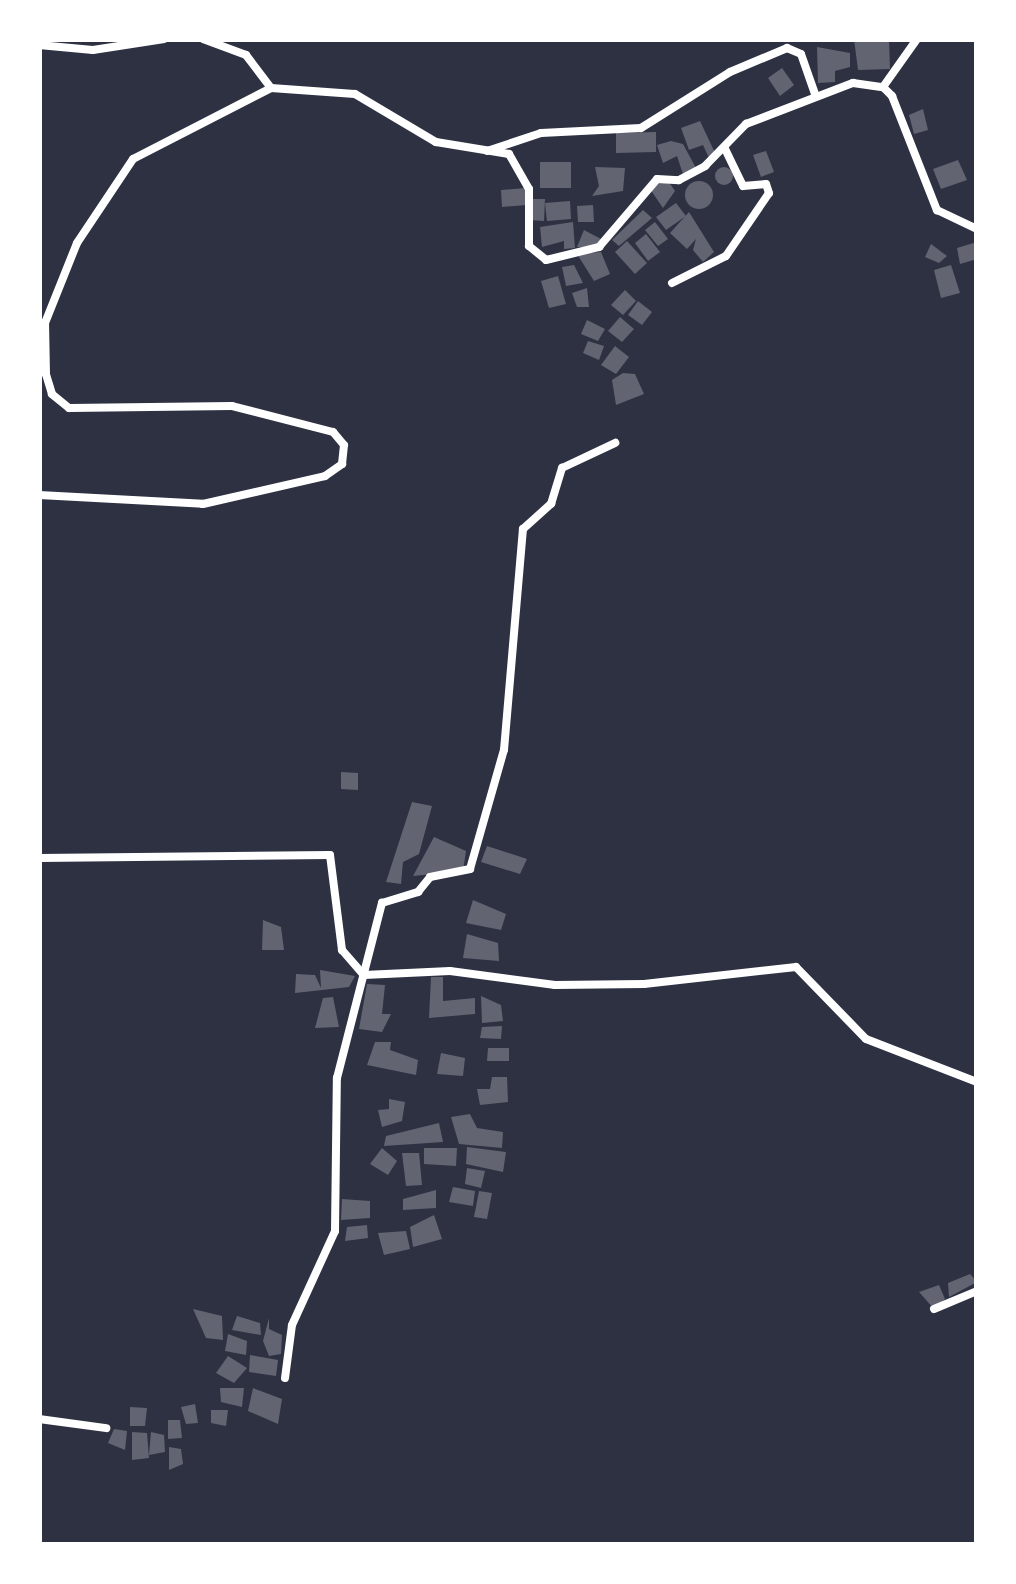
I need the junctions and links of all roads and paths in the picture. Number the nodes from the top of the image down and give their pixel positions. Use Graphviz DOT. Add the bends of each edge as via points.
graph roads {
  1 [pos="164,39"];
  2 [pos="203,39"];
  3 [pos="916,39"];
  4 [pos="39,45"];
  5 [pos="883,86"];
  6 [pos="271,88"];
  7 [pos="814,94"];
  8 [pos="725,149"];
  9 [pos="481,153"];
  10 [pos="977,229"];
  11 [pos="672,283"];
  12 [pos="614,443"];
  13 [pos="39,495"];
  14 [pos="39,858"];
  15 [pos="364,975"];
  16 [pos="977,1082"];
  17 [pos="977,1292"];
  18 [pos="934,1309"];
  19 [pos="285,1378"];
  20 [pos="39,1419"];
  21 [pos="106,1428"];
  1 -- 4 [label="street" via="93,50"];
  2 -- 6 [label="street" via="246,55"];
  3 -- 5 [label="street"];
  5 -- 7 [label="street" via="853,83"];
  5 -- 10 [label="street" via="937,210"];
  6 -- 9 [label="street" via="355,94 436,142"];
  6 -- 13 [label="street" via="134,159 45,322 46,374 52,394 69,408 239,406 333,432 344,445 342,464 325,476 203,504"];
  7 -- 8 [label="street" via="746,124"];
  7 -- 9 [label="street" via="801,54 787,48 730,72 640,128 541,133"];
  8 -- 9 [label="street" via="679,180 662,174 599,247 556,260 529,246 530,189 517,160"];
  8 -- 11 [label="street" via="743,186 766,184 769,193 726,256"];
  12 -- 15 [label="street" via="562,468 551,504 523,529 504,750 470,869 461,877 430,877 418,892 382,903"];
  14 -- 15 [label="street" via="330,855 342,950"];
  15 -- 16 [label="street" via="450,971 554,985 644,984 796,967 866,1039"];
  15 -- 19 [label="street" via="336,1086 335,1231 292,1325"];
  17 -- 18 [label="street"];
  20 -- 21 [label="street"];
}
